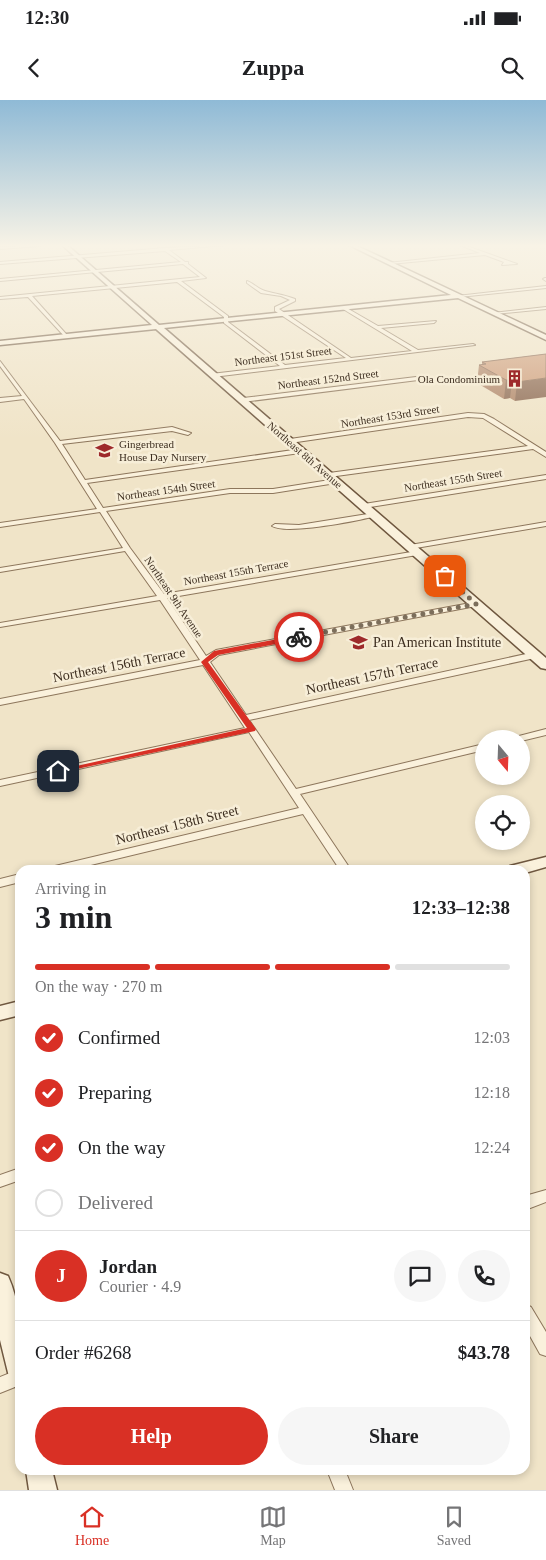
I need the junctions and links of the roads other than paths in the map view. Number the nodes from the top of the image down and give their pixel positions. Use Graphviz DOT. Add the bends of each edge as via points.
graph roads {
  1 [pos="42,310"];
  2 [pos="138,310"];
  3 [pos="216,310"];
  4 [pos="277,310"];
  5 [pos="326,310"];
  6 [pos="348,310"];
  7 [pos="487,310"];
  8 [pos="530,310"];
  9 [pos="283,314"];
  10 [pos="495,314"];
  11 [pos="225,320"];
  12 [pos="434,322"];
  13 [pos="158,327"];
  14 [pos="378,327"];
  15 [pos="66,336"];
  16 [pos="546,338"];
  17 [pos="0,343"];
  18 [pos="474,345"];
  19 [pos="416,351"];
  20 [pos="350,359"];
  21 [pos="0,362"];
  22 [pos="283,366"];
  23 [pos="213,375"];
  24 [pos="416,379"];
  25 [pos="25,397"];
  26 [pos="0,400"];
  27 [pos="243,400"];
  28 [pos="188,433"];
  29 [pos="290,441"];
  30 [pos="58,442"];
  31 [pos="534,447"];
  32 [pos="300,451"];
  33 [pos="546,455"];
  34 [pos="546,476"];
  35 [pos="332,478"];
  36 [pos="82,482"];
  37 [pos="364,506"];
  38 [pos="102,510"];
  39 [pos="374,515"];
  40 [pos="546,524"];
  41 [pos="0,525"];
  42 [pos="275,526"];
  43 [pos="127,549"];
  44 [pos="414,550"];
  45 [pos="0,570"];
  46 [pos="162,597"];
  47 [pos="476,604"];
  48 [pos="0,625"];
  49 [pos="535,656"];
  50 [pos="204,662"];
  51 [pos="546,665"];
  52 [pos="0,702"];
  53 [pos="244,718"];
  54 [pos="252,729"];
  55 [pos="546,732"];
  56 [pos="530,736"];
  57 [pos="475,749"];
  58 [pos="0,784"];
  59 [pos="294,792"];
  60 [pos="306,810"];
  61 [pos="546,862"];
  62 [pos="76,865"];
  63 [pos="343,865"];
  64 [pos="530,866"];
  65 [pos="15,879"];
  66 [pos="0,883"];
  67 [pos="15,1009"];
  68 [pos="0,1013"];
  69 [pos="15,1176"];
  70 [pos="0,1181"];
  71 [pos="546,1196"];
  72 [pos="530,1202"];
  73 [pos="0,1284"];
  74 [pos="530,1321"];
  75 [pos="546,1348"];
  76 [pos="15,1354"];
  77 [pos="15,1379"];
  78 [pos="0,1385"];
  79 [pos="40,1475"];
  80 [pos="338,1475"];
  81 [pos="43,1490"];
  82 [pos="344,1490"];
  1 -- 15 [label="street"];
  2 -- 13 [label="street, Northeast 8th Avenue"];
  3 -- 11 [label="street" via="226,317"];
  4 -- 9 [label="street"];
  5 -- 9 [label="street"];
  6 -- 14 [label="street"];
  7 -- 10 [label="street"];
  8 -- 10 [label="street"];
  9 -- 11 [label="street"];
  9 -- 20 [label="street"];
  10 -- 16 [label="street"];
  11 -- 13 [label="street"];
  11 -- 22 [label="street"];
  12 -- 14 [label="street"];
  13 -- 15 [label="street"];
  13 -- 23 [label="street, Northeast 8th Avenue"];
  14 -- 19 [label="street"];
  15 -- 17 [label="street"];
  18 -- 19 [label="street, Northeast 151st Street"];
  19 -- 20 [label="street, Northeast 151st Street"];
  20 -- 22 [label="street, Northeast 151st Street"];
  21 -- 25 [label="street, Northeast 9th Avenue"];
  22 -- 23 [label="street, Northeast 151st Street"];
  23 -- 27 [label="street, Northeast 8th Avenue"];
  24 -- 27 [label="street, Northeast 152nd Street"];
  25 -- 26 [label="street"];
  25 -- 30 [label="street, Northeast 9th Avenue"];
  27 -- 29 [label="street, Northeast 8th Avenue"];
  28 -- 30 [label="street" via="172,429"];
  29 -- 31 [label="street, Northeast 153rd Street" via="468,415 484,416"];
  29 -- 32 [label="street, Northeast 8th Avenue"];
  30 -- 36 [label="street, Northeast 9th Avenue"];
  31 -- 33 [label="street"];
  31 -- 35 [label="street, Northeast 154th Street"];
  32 -- 35 [label="street, Northeast 8th Avenue"];
  32 -- 36 [label="street"];
  34 -- 37 [label="street, Northeast 155th Street"];
  35 -- 37 [label="street, Northeast 8th Avenue"];
  35 -- 38 [label="street, Northeast 154th Street" via="273,490 230,491"];
  36 -- 38 [label="street, Northeast 9th Avenue"];
  37 -- 39 [label="street, Northeast 8th Avenue"];
  38 -- 41 [label="street, Northeast 154th Street"];
  38 -- 43 [label="street, Northeast 9th Avenue"];
  39 -- 42 [label="street" via="299,527"];
  39 -- 44 [label="street, Northeast 8th Avenue"];
  40 -- 44 [label="street, Northeast 155th Terrace"];
  43 -- 45 [label="street"];
  43 -- 46 [label="street, Northeast 9th Avenue"];
  44 -- 46 [label="street, Northeast 155th Terrace"];
  44 -- 47 [label="street, Northeast 8th Avenue"];
  46 -- 48 [label="street, Northeast 155th Terrace"];
  46 -- 50 [label="street, Northeast 9th Avenue"];
  47 -- 49 [label="street, Northeast 8th Avenue"];
  47 -- 50 [label="street, Northeast 156th Terrace" via="216,653"];
  49 -- 51 [label="street, Northeast 8th Avenue"];
  49 -- 53 [label="street, Northeast 157th Terrace"];
  50 -- 52 [label="street, Northeast 156th Terrace"];
  50 -- 53 [label="street, Northeast 9th Avenue"];
  53 -- 54 [label="street, Northeast 9th Avenue"];
  54 -- 58 [label="street"];
  54 -- 59 [label="street, Northeast 9th Avenue"];
  55 -- 56 [label="street"];
  57 -- 59 [label="street"];
  59 -- 60 [label="street, Northeast 9th Avenue"];
  60 -- 62 [label="street, Northeast 158th Street"];
  60 -- 63 [label="street, Northeast 9th Avenue"];
  61 -- 64 [label="street"];
  65 -- 66 [label="street"];
  67 -- 68 [label="street"];
  69 -- 70 [label="street"];
  71 -- 72 [label="street"];
  73 -- 76 [label="street"];
  74 -- 75 [label="street"];
  77 -- 78 [label="street"];
  79 -- 81 [label="street"];
  80 -- 82 [label="street"];
}
